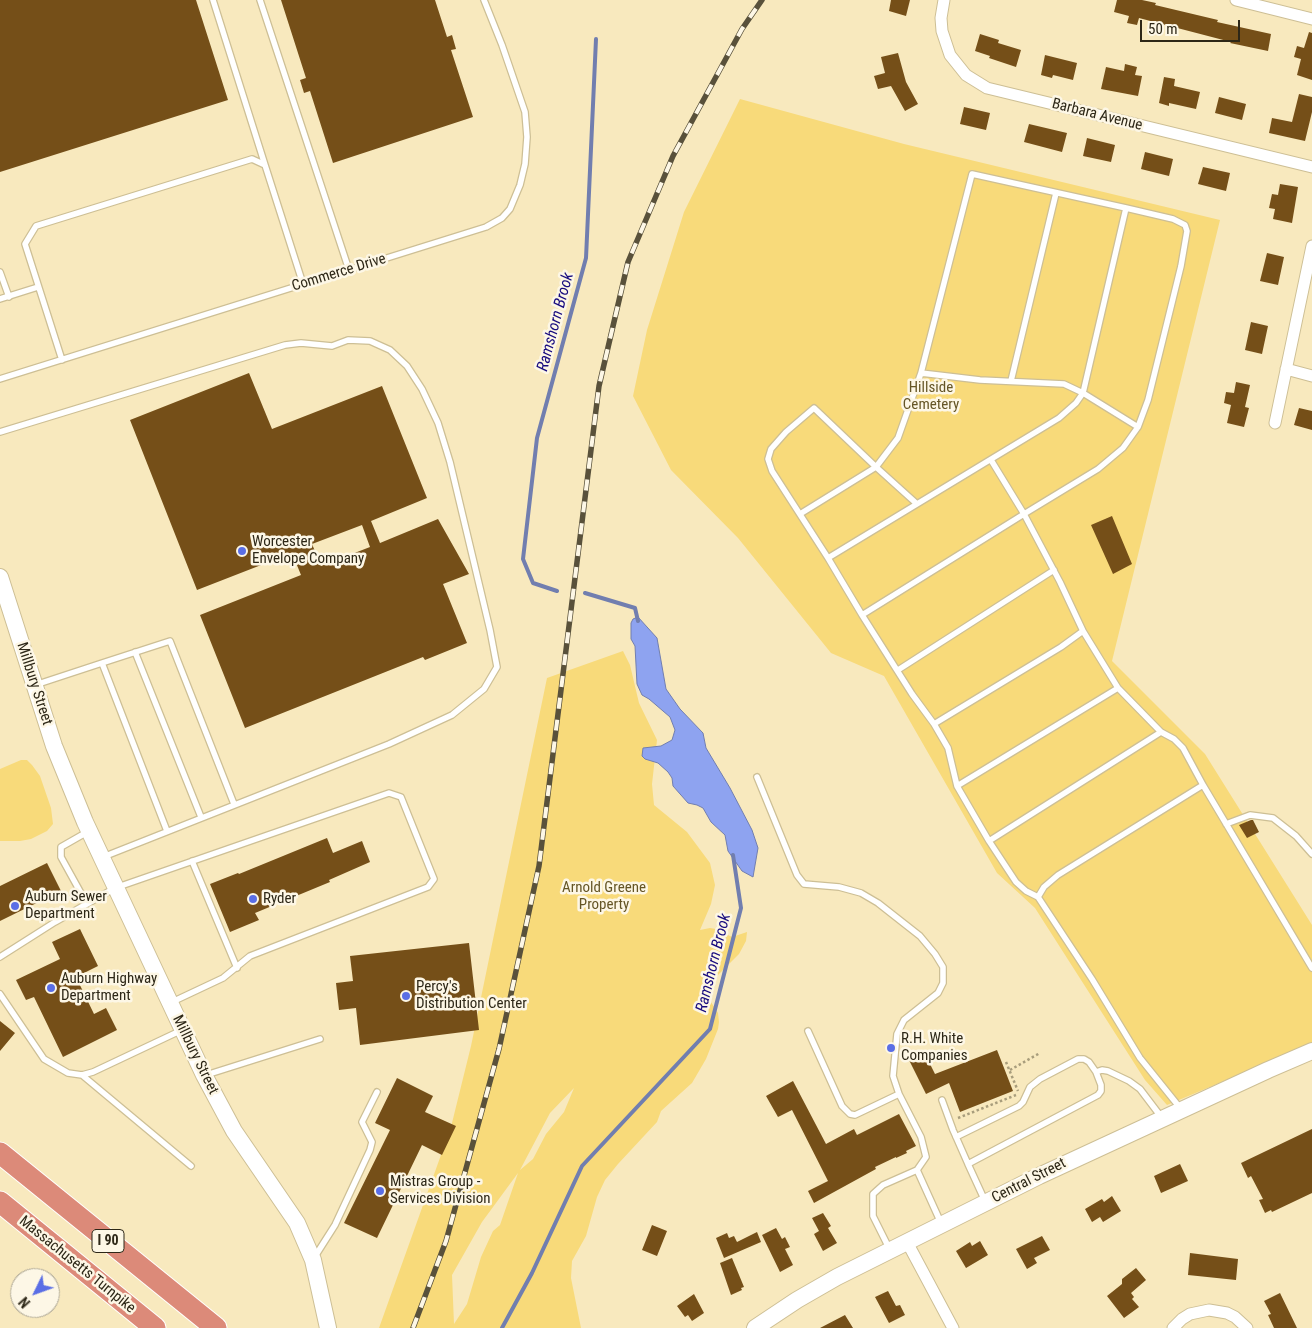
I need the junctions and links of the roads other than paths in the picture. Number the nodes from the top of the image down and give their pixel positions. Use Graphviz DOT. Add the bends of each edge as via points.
graph roads {
  1 [pos="213,0"];
  2 [pos="260,0"];
  3 [pos="484,0"];
  4 [pos="944,0"];
  5 [pos="1236,0"];
  6 [pos="1312,19"];
  7 [pos="264,165"];
  8 [pos="1312,167"];
  9 [pos="1056,193"];
  10 [pos="1126,208"];
  11 [pos="1312,246"];
  12 [pos="348,270"];
  13 [pos="0,272"];
  14 [pos="304,284"];
  15 [pos="38,287"];
  16 [pos="8,296"];
  17 [pos="0,299"];
  18 [pos="62,360"];
  19 [pos="1286,369"];
  20 [pos="921,373"];
  21 [pos="1312,376"];
  22 [pos="0,379"];
  23 [pos="1011,381"];
  24 [pos="1083,393"];
  25 [pos="1275,423"];
  26 [pos="1138,427"];
  27 [pos="0,432"];
  28 [pos="991,460"];
  29 [pos="876,468"];
  30 [pos="917,504"];
  31 [pos="800,514"];
  32 [pos="1024,514"];
  33 [pos="828,558"];
  34 [pos="1054,570"];
  35 [pos="0,578"];
  36 [pos="862,615"];
  37 [pos="1083,632"];
  38 [pos="135,652"];
  39 [pos="102,663"];
  40 [pos="898,670"];
  41 [pos="35,685"];
  42 [pos="1118,688"];
  43 [pos="934,724"];
  44 [pos="1161,732"];
  45 [pos="757,777"];
  46 [pos="1203,785"];
  47 [pos="957,786"];
  48 [pos="234,804"];
  49 [pos="201,817"];
  50 [pos="1226,824"];
  51 [pos="89,831"];
  52 [pos="167,831"];
  53 [pos="989,841"];
  54 [pos="1312,854"];
  55 [pos="101,857"];
  56 [pos="192,861"];
  57 [pos="115,888"];
  58 [pos="1038,897"];
  59 [pos="87,904"];
  60 [pos="0,957"];
  61 [pos="237,968"];
  62 [pos="1312,968"];
  63 [pos="0,994"];
  64 [pos="170,1003"];
  65 [pos="182,1030"];
  66 [pos="808,1032"];
  67 [pos="320,1039"];
  68 [pos="1312,1051"];
  69 [pos="1096,1072"];
  70 [pos="82,1075"];
  71 [pos="204,1075"];
  72 [pos="376,1092"];
  73 [pos="899,1094"];
  74 [pos="942,1100"];
  75 [pos="1181,1109"];
  76 [pos="1162,1118"];
  77 [pos="956,1137"];
  78 [pos="0,1153"];
  79 [pos="968,1164"];
  80 [pos="191,1166"];
  81 [pos="917,1170"];
  82 [pos="0,1202"];
  83 [pos="986,1203"];
  84 [pos="942,1225"];
  85 [pos="907,1242"];
  86 [pos="890,1250"];
  87 [pos="313,1260"];
  88 [pos="155,1328"];
  89 [pos="216,1328"];
  90 [pos="328,1328"];
  91 [pos="755,1328"];
  92 [pos="953,1328"];
  93 [pos="1173,1328"];
  94 [pos="1247,1328"];
  1 -- 7 [label="lane"];
  2 -- 12 [label="lane"];
  3 -- 12 [label="lane, Commerce Drive" via="524,112 527,137 523,175 510,209 486,227"];
  4 -- 8 [label="street, Barbara Avenue" via="942,31 950,55 966,75 987,88"];
  5 -- 6 [label="street"];
  7 -- 14 [label="lane"];
  7 -- 15 [label="lane" via="252,159 36,226 25,244"];
  9 -- 10 [label="lane"];
  9 -- 20 [label="lane" via="972,174"];
  9 -- 23 [label="lane"];
  10 -- 24 [label="lane"];
  10 -- 26 [label="lane" via="1173,219 1184,225 1187,231 1148,400"];
  11 -- 19 [label="street"];
  12 -- 14 [label="lane, Commerce Drive"];
  13 -- 16 [label="lane"];
  14 -- 18 [label="lane, Commerce Drive"];
  15 -- 16 [label="lane"];
  15 -- 18 [label="lane"];
  16 -- 17 [label="lane"];
  18 -- 22 [label="lane, Commerce Drive"];
  19 -- 21 [label="street"];
  19 -- 25 [label="street"];
  20 -- 23 [label="lane"];
  20 -- 29 [label="lane" via="898,438"];
  23 -- 24 [label="lane" via="1064,384"];
  24 -- 26 [label="lane"];
  24 -- 28 [label="lane" via="1059,418"];
  26 -- 32 [label="lane" via="1123,448 1098,469"];
  27 -- 48 [label="lane" via="284,345 301,343 332,346 348,340 370,342 390,350 407,366 422,389 438,423 450,462 497,667 484,689 452,715 389,744"];
  28 -- 30 [label="lane"];
  28 -- 32 [label="lane"];
  29 -- 30 [label="lane"];
  29 -- 31 [label="lane"];
  29 -- 31 [label="lane" via="814,408 786,432 771,449 768,459 772,471"];
  30 -- 33 [label="lane"];
  31 -- 33 [label="lane"];
  32 -- 34 [label="lane"];
  32 -- 36 [label="lane"];
  33 -- 36 [label="lane"];
  34 -- 37 [label="lane"];
  34 -- 40 [label="lane"];
  35 -- 41 [label="street, Millbury Street"];
  36 -- 40 [label="lane"];
  37 -- 42 [label="lane"];
  37 -- 43 [label="lane"];
  38 -- 39 [label="lane"];
  38 -- 48 [label="lane" via="170,641"];
  38 -- 49 [label="lane"];
  39 -- 41 [label="lane"];
  39 -- 52 [label="lane"];
  40 -- 43 [label="lane"];
  41 -- 51 [label="street, Millbury Street" via="54,746"];
  42 -- 44 [label="lane"];
  42 -- 47 [label="lane"];
  43 -- 47 [label="lane" via="948,748"];
  44 -- 46 [label="lane" via="1183,748"];
  44 -- 53 [label="lane"];
  45 -- 73 [label="lane" via="797,875 804,884 839,887 878,903 920,936 943,967 943,983 938,993 904,1020 897,1034 893,1076"];
  46 -- 50 [label="lane"];
  46 -- 58 [label="lane" via="1058,875"];
  47 -- 53 [label="lane"];
  48 -- 49 [label="lane"];
  49 -- 52 [label="lane"];
  50 -- 54 [label="lane" via="1250,815 1273,818"];
  50 -- 62 [label="lane"];
  51 -- 55 [label="street, Millbury Street"];
  51 -- 59 [label="lane" via="61,847 61,858"];
  52 -- 55 [label="lane"];
  53 -- 58 [label="lane" via="1016,882"];
  55 -- 57 [label="street, Millbury Street"];
  56 -- 57 [label="lane"];
  56 -- 61 [label="lane"];
  56 -- 61 [label="lane" via="389,793 401,797 434,879 428,887 250,956"];
  57 -- 59 [label="lane"];
  57 -- 64 [label="street, Millbury Street"];
  58 -- 75 [label="lane" via="1140,1058"];
  59 -- 60 [label="lane"];
  61 -- 64 [label="lane"];
  63 -- 70 [label="lane" via="44,1059 68,1073"];
  64 -- 65 [label="street, Millbury Street"];
  65 -- 70 [label="lane"];
  65 -- 71 [label="street, Millbury Street"];
  66 -- 73 [label="lane" via="842,1106 850,1114 855,1115"];
  67 -- 71 [label="lane"];
  68 -- 75 [label="street, Central Street"];
  69 -- 76 [label="lane" via="1108,1071 1129,1081 1149,1099"];
  69 -- 77 [label="lane" via="1089,1062 1078,1059 1030,1087 1019,1106"];
  69 -- 79 [label="lane" via="1101,1085 1098,1095"];
  70 -- 80 [label="lane"];
  71 -- 87 [label="street, Millbury Street" via="234,1131 297,1223"];
  72 -- 87 [label="lane" via="362,1122 372,1142 370,1150 335,1225"];
  73 -- 81 [label="lane" via="921,1137 926,1157"];
  74 -- 77 [label="lane"];
  75 -- 76 [label="street, Central Street"];
  76 -- 83 [label="street, Central Street"];
  77 -- 79 [label="lane"];
  78 -- 89 [label="highway, I 90"];
  79 -- 83 [label="lane"];
  81 -- 84 [label="lane"];
  81 -- 86 [label="lane" via="882,1185 873,1194 873,1216"];
  82 -- 88 [label="highway, Massachusetts Turnpike / I 90"];
  83 -- 84 [label="street, Central Street"];
  84 -- 85 [label="street, Central Street"];
  85 -- 86 [label="street, Central Street"];
  85 -- 92 [label="street"];
  86 -- 91 [label="street, Central Street" via="804,1296"];
  87 -- 90 [label="street, Millbury Street"];
  93 -- 94 [label="street" via="1190,1314 1209,1310 1227,1313"];
}
